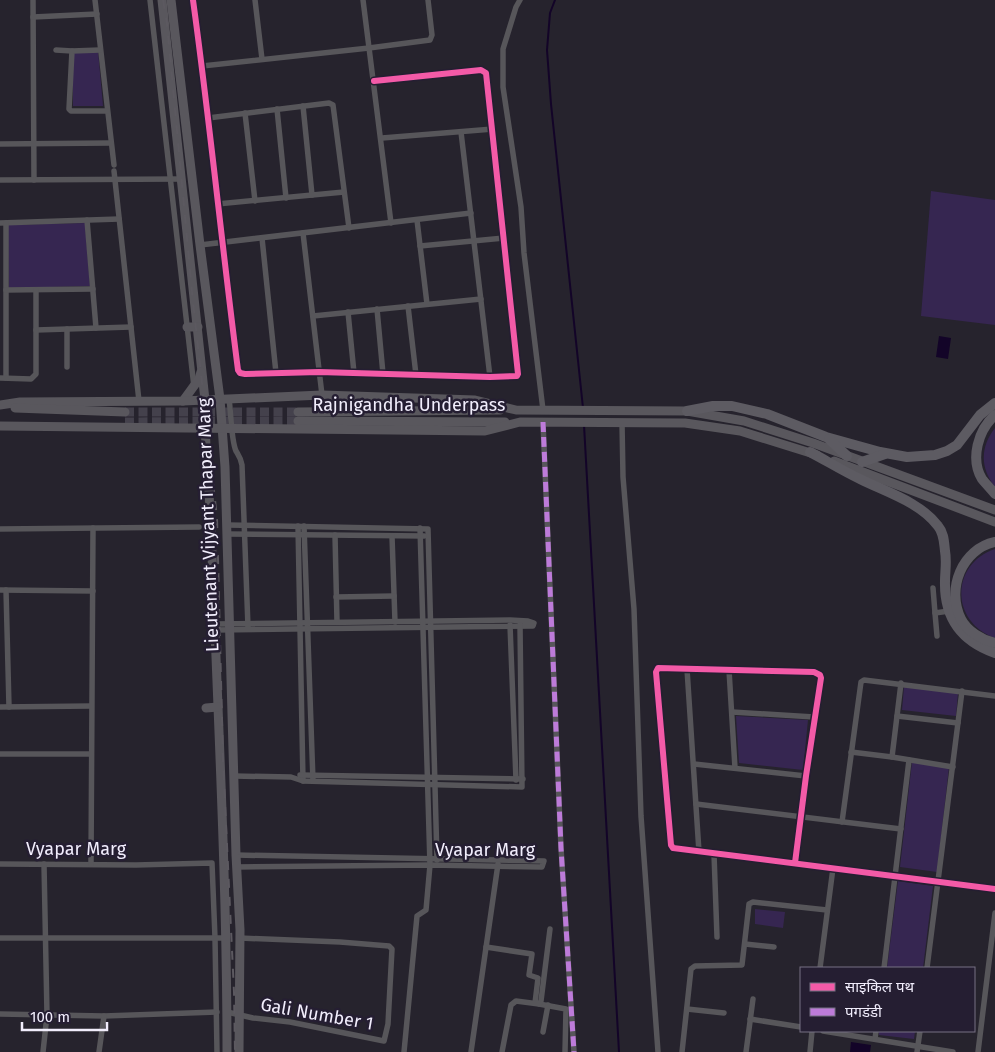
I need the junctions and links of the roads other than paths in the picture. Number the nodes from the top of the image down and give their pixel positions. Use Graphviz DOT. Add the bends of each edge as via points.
graph roads {
  1 [pos="33,0"];
  2 [pos="95,0"];
  3 [pos="150,0"];
  4 [pos="162,0"];
  5 [pos="171,0"];
  6 [pos="193,0"];
  7 [pos="255,0"];
  8 [pos="363,0"];
  9 [pos="428,0"];
  10 [pos="520,0"];
  11 [pos="96,14"];
  12 [pos="33,16"];
  13 [pos="369,48"];
  14 [pos="56,50"];
  15 [pos="100,50"];
  16 [pos="72,51"];
  17 [pos="262,59"];
  18 [pos="202,66"];
  19 [pos="374,81"];
  20 [pos="302,106"];
  21 [pos="276,109"];
  22 [pos="108,111"];
  23 [pos="245,113"];
  24 [pos="208,118"];
  25 [pos="493,129"];
  26 [pos="461,132"];
  27 [pos="382,138"];
  28 [pos="111,143"];
  29 [pos="0,144"];
  30 [pos="34,144"];
  31 [pos="171,179"];
  32 [pos="182,179"];
  33 [pos="0,180"];
  34 [pos="34,180"];
  35 [pos="115,180"];
  36 [pos="344,192"];
  37 [pos="312,195"];
  38 [pos="286,198"];
  39 [pos="255,201"];
  40 [pos="217,204"];
  41 [pos="471,214"];
  42 [pos="119,219"];
  43 [pos="86,220"];
  44 [pos="417,220"];
  45 [pos="3,223"];
  46 [pos="391,224"];
  47 [pos="349,228"];
  48 [pos="303,233"];
  49 [pos="262,238"];
  50 [pos="504,238"];
  51 [pos="474,241"];
  52 [pos="221,242"];
  53 [pos="200,245"];
  54 [pos="420,246"];
  55 [pos="93,289"];
  56 [pos="6,290"];
  57 [pos="36,290"];
  58 [pos="481,299"];
  59 [pos="427,304"];
  60 [pos="408,306"];
  61 [pos="377,309"];
  62 [pos="348,312"];
  63 [pos="313,316"];
  64 [pos="187,327"];
  65 [pos="198,327"];
  66 [pos="96,328"];
  67 [pos="131,328"];
  68 [pos="67,329"];
  69 [pos="36,330"];
  70 [pos="67,367"];
  71 [pos="202,368"];
  72 [pos="276,372"];
  73 [pos="320,372"];
  74 [pos="354,373"];
  75 [pos="383,374"];
  76 [pos="416,375"];
  77 [pos="490,377"];
  78 [pos="3,378"];
  79 [pos="194,387"];
  80 [pos="322,396"];
  81 [pos="225,399"];
  82 [pos="183,400"];
  83 [pos="205,400"];
  84 [pos="139,401"];
  85 [pos="995,403"];
  86 [pos="0,406"];
  87 [pos="516,410"];
  88 [pos="546,410"];
  89 [pos="688,411"];
  90 [pos="995,415"];
  91 [pos="0,420"];
  92 [pos="520,422"];
  93 [pos="547,422"];
  94 [pos="619,423"];
  95 [pos="0,426"];
  96 [pos="205,428"];
  97 [pos="222,428"];
  98 [pos="232,429"];
  99 [pos="826,437"];
  100 [pos="810,452"];
  101 [pos="886,453"];
  102 [pos="847,456"];
  103 [pos="862,462"];
  104 [pos="995,494"];
  105 [pos="995,510"];
  106 [pos="995,522"];
  107 [pos="246,525"];
  108 [pos="301,526"];
  109 [pos="199,527"];
  110 [pos="93,528"];
  111 [pos="420,528"];
  112 [pos="0,529"];
  113 [pos="227,530"];
  114 [pos="246,534"];
  115 [pos="301,535"];
  116 [pos="335,535"];
  117 [pos="392,536"];
  118 [pos="420,536"];
  119 [pos="429,536"];
  120 [pos="995,542"];
  121 [pos="933,588"];
  122 [pos="3,590"];
  123 [pos="93,591"];
  124 [pos="394,596"];
  125 [pos="336,597"];
  126 [pos="949,610"];
  127 [pos="935,612"];
  128 [pos="337,622"];
  129 [pos="395,622"];
  130 [pos="510,623"];
  131 [pos="423,624"];
  132 [pos="431,624"];
  133 [pos="300,625"];
  134 [pos="308,625"];
  135 [pos="229,626"];
  136 [pos="248,626"];
  137 [pos="215,627"];
  138 [pos="937,636"];
  139 [pos="995,643"];
  140 [pos="995,654"];
  141 [pos="687,669"];
  142 [pos="729,670"];
  143 [pos="901,683"];
  144 [pos="301,686"];
  145 [pos="310,686"];
  146 [pos="962,691"];
  147 [pos="995,696"];
  148 [pos="92,706"];
  149 [pos="0,707"];
  150 [pos="9,707"];
  151 [pos="218,707"];
  152 [pos="206,708"];
  153 [pos="732,712"];
  154 [pos="897,716"];
  155 [pos="814,717"];
  156 [pos="958,722"];
  157 [pos="302,738"];
  158 [pos="312,738"];
  159 [pos="851,752"];
  160 [pos="0,754"];
  161 [pos="91,754"];
  162 [pos="892,757"];
  163 [pos="909,760"];
  164 [pos="694,764"];
  165 [pos="953,767"];
  166 [pos="735,768"];
  167 [pos="234,776"];
  168 [pos="806,776"];
  169 [pos="303,777"];
  170 [pos="313,777"];
  171 [pos="427,777"];
  172 [pos="434,777"];
  173 [pos="519,779"];
  174 [pos="427,785"];
  175 [pos="435,785"];
  176 [pos="696,804"];
  177 [pos="801,816"];
  178 [pos="842,822"];
  179 [pos="901,829"];
  180 [pos="699,852"];
  181 [pos="714,854"];
  182 [pos="237,855"];
  183 [pos="437,858"];
  184 [pos="499,859"];
  185 [pos="432,863"];
  186 [pos="795,863"];
  187 [pos="0,864"];
  188 [pos="44,864"];
  189 [pos="91,864"];
  190 [pos="498,866"];
  191 [pos="237,867"];
  192 [pos="833,868"];
  193 [pos="895,876"];
  194 [pos="938,882"];
  195 [pos="995,889"];
  196 [pos="827,910"];
  197 [pos="995,913"];
  198 [pos="550,929"];
  199 [pos="717,937"];
  200 [pos="0,938"];
  201 [pos="216,938"];
  202 [pos="227,938"];
  203 [pos="240,938"];
  204 [pos="46,939"];
  205 [pos="745,944"];
  206 [pos="774,946"];
  207 [pos="486,947"];
  208 [pos="820,967"];
  209 [pos="884,967"];
  210 [pos="927,967"];
  211 [pos="753,999"];
  212 [pos="537,1003"];
  213 [pos="548,1005"];
  214 [pos="687,1009"];
  215 [pos="216,1012"];
  216 [pos="227,1012"];
  217 [pos="724,1013"];
  218 [pos="0,1014"];
  219 [pos="47,1015"];
  220 [pos="239,1015"];
  221 [pos="104,1016"];
  222 [pos="750,1019"];
  223 [pos="975,1024"];
  224 [pos="981,1025"];
  225 [pos="800,1027"];
  226 [pos="543,1032"];
  227 [pos="812,1032"];
  228 [pos="830,1032"];
  229 [pos="876,1032"];
  230 [pos="920,1032"];
  231 [pos="875,1039"];
  232 [pos="918,1049"];
  233 [pos="42,1052"];
  234 [pos="99,1052"];
  235 [pos="217,1052"];
  236 [pos="227,1052"];
  237 [pos="239,1052"];
  238 [pos="404,1052"];
  239 [pos="471,1052"];
  240 [pos="502,1052"];
  241 [pos="565,1052"];
  242 [pos="574,1052"];
  243 [pos="658,1052"];
  244 [pos="682,1052"];
  245 [pos="746,1052"];
  246 [pos="810,1052"];
  247 [pos="953,1052"];
  248 [pos="978,1052"];
  1 -- 12 [label="street"];
  2 -- 11 [label="street"];
  3 -- 31 [label="street"];
  4 -- 32 [label="main road, Lieutenant Vijyant Thapar Marg"];
  5 -- 53 [label="main road, Lieutenant Vijyant Thapar Marg"];
  6 -- 18 [label="street"];
  7 -- 17 [label="street"];
  8 -- 13 [label="street"];
  9 -- 13 [label="street" via="430,40"];
  10 -- 88 [label="street" via="503,49 503,87 522,207 524,252"];
  11 -- 12 [label="street"];
  11 -- 15 [label="street"];
  12 -- 30 [label="street"];
  13 -- 17 [label="street"];
  13 -- 19 [label="street"];
  14 -- 16 [label="street"];
  15 -- 16 [label="street"];
  15 -- 22 [label="street"];
  16 -- 22 [label="street" via="69,109"];
  17 -- 18 [label="street"];
  18 -- 24 [label="street"];
  19 -- 25 [label="street" via="484,70"];
  19 -- 27 [label="street"];
  20 -- 21 [label="street"];
  20 -- 36 [label="street" via="329,103 334,106"];
  20 -- 37 [label="street"];
  21 -- 23 [label="street"];
  21 -- 38 [label="street"];
  22 -- 28 [label="street"];
  23 -- 24 [label="street"];
  23 -- 39 [label="street"];
  24 -- 40 [label="street"];
  25 -- 26 [label="street"];
  25 -- 50 [label="street"];
  26 -- 27 [label="street"];
  26 -- 41 [label="street"];
  27 -- 46 [label="street"];
  28 -- 30 [label="street"];
  28 -- 35 [label="street"];
  29 -- 30 [label="street"];
  30 -- 34 [label="street"];
  31 -- 32 [label="street"];
  31 -- 35 [label="street"];
  31 -- 64 [label="street"];
  32 -- 65 [label="main road, Lieutenant Vijyant Thapar Marg"];
  33 -- 34 [label="street"];
  34 -- 35 [label="street"];
  35 -- 42 [label="street"];
  36 -- 37 [label="street"];
  36 -- 47 [label="street"];
  37 -- 38 [label="street"];
  38 -- 39 [label="street"];
  39 -- 40 [label="street"];
  40 -- 52 [label="street"];
  41 -- 44 [label="street"];
  41 -- 51 [label="street"];
  42 -- 43 [label="street"];
  42 -- 67 [label="street"];
  43 -- 45 [label="street"];
  43 -- 55 [label="street"];
  44 -- 46 [label="street"];
  44 -- 54 [label="street"];
  45 -- 56 [label="street"];
  46 -- 47 [label="street"];
  47 -- 48 [label="street"];
  48 -- 49 [label="street"];
  48 -- 63 [label="street"];
  49 -- 52 [label="street"];
  49 -- 72 [label="street"];
  50 -- 51 [label="street"];
  50 -- 77 [label="street" via="518,374 515,377"];
  51 -- 54 [label="street"];
  51 -- 58 [label="street"];
  52 -- 53 [label="street"];
  52 -- 72 [label="street" via="238,370 243,374"];
  53 -- 81 [label="main road, Lieutenant Vijyant Thapar Marg"];
  54 -- 59 [label="street"];
  55 -- 57 [label="street"];
  55 -- 66 [label="street"];
  56 -- 57 [label="street"];
  56 -- 78 [label="street"];
  57 -- 69 [label="street"];
  58 -- 59 [label="street"];
  58 -- 77 [label="street"];
  59 -- 60 [label="street"];
  60 -- 61 [label="street"];
  60 -- 76 [label="street"];
  61 -- 62 [label="street"];
  61 -- 75 [label="street"];
  62 -- 63 [label="street"];
  62 -- 74 [label="street"];
  63 -- 73 [label="street"];
  64 -- 65 [label="main road"];
  64 -- 79 [label="street"];
  65 -- 71 [label="main road, Lieutenant Vijyant Thapar Marg"];
  66 -- 67 [label="street"];
  66 -- 68 [label="street"];
  67 -- 84 [label="street"];
  68 -- 69 [label="street"];
  68 -- 70 [label="street"];
  69 -- 78 [label="street" via="37,371 34,377"];
  71 -- 79 [label="main road"];
  71 -- 83 [label="main road, Lieutenant Vijyant Thapar Marg"];
  72 -- 73 [label="street"];
  73 -- 74 [label="street"];
  73 -- 80 [label="street"];
  74 -- 75 [label="street"];
  75 -- 76 [label="street"];
  76 -- 77 [label="street"];
  79 -- 82 [label="main road"];
  80 -- 81 [label="main road"];
  80 -- 87 [label="main road" via="475,400"];
  81 -- 83 [label="main road"];
  81 -- 97 [label="main road, Lieutenant Vijyant Thapar Marg"];
  81 -- 98 [label="street"];
  82 -- 83 [label="main road"];
  82 -- 84 [label="main road"];
  83 -- 96 [label="main road, Lieutenant Vijyant Thapar Marg"];
  84 -- 86 [label="main road" via="20,402"];
  85 -- 101 [label="highway" via="980,415 957,445 947,451 907,457"];
  86 -- 91 [label="main road" via="125,417"];
  87 -- 88 [label="main road"];
  87 -- 92 [label="main road, Rajnigandha Underpass" via="298,416"];
  88 -- 89 [label="main road"];
  89 -- 99 [label="highway" via="732,406 767,414"];
  89 -- 102 [label="main road" via="744,421"];
  90 -- 104 [label="highway" via="985,427 975,455 982,478"];
  92 -- 93 [label="main road"];
  92 -- 98 [label="main road" via="485,430"];
  93 -- 94 [label="main road"];
  93 -- 242 [label="street" via="561,848"];
  94 -- 100 [label="main road" via="712,426"];
  94 -- 243 [label="street" via="634,609 641,816"];
  95 -- 96 [label="main road"];
  96 -- 97 [label="main road"];
  96 -- 137 [label="main road, Lieutenant Vijyant Thapar Marg"];
  97 -- 98 [label="main road"];
  97 -- 113 [label="main road, Lieutenant Vijyant Thapar Marg"];
  98 -- 107 [label="street" via="236,451 242,461"];
  99 -- 101 [label="highway"];
  99 -- 102 [label="highway"];
  100 -- 106 [label="main road"];
  100 -- 126 [label="highway" via="911,504 939,527 944,538"];
  101 -- 103 [label="highway"];
  102 -- 103 [label="main road"];
  103 -- 105 [label="main road"];
  107 -- 108 [label="street"];
  107 -- 113 [label="street"];
  107 -- 114 [label="street"];
  108 -- 111 [label="street"];
  108 -- 115 [label="street"];
  109 -- 110 [label="street"];
  110 -- 112 [label="street"];
  110 -- 123 [label="street"];
  111 -- 118 [label="street"];
  111 -- 119 [label="street" via="428,529"];
  113 -- 114 [label="street"];
  113 -- 135 [label="main road, Lieutenant Vijyant Thapar Marg"];
  114 -- 115 [label="street"];
  114 -- 136 [label="street"];
  115 -- 116 [label="street"];
  115 -- 133 [label="street"];
  115 -- 134 [label="street"];
  116 -- 117 [label="street"];
  116 -- 125 [label="street"];
  117 -- 118 [label="street"];
  117 -- 124 [label="street"];
  118 -- 119 [label="street"];
  118 -- 131 [label="street"];
  119 -- 132 [label="street"];
  120 -- 139 [label="highway" via="975,550 966,560 955,586 961,619 972,632"];
  121 -- 127 [label="street"];
  122 -- 123 [label="street"];
  122 -- 150 [label="street"];
  123 -- 148 [label="street"];
  124 -- 125 [label="street"];
  124 -- 129 [label="street"];
  125 -- 128 [label="street"];
  126 -- 127 [label="street"];
  126 -- 140 [label="highway" via="954,625 964,636"];
  127 -- 138 [label="street"];
  128 -- 129 [label="street"];
  128 -- 134 [label="street"];
  129 -- 131 [label="street"];
  130 -- 132 [label="street"];
  130 -- 173 [label="street"];
  130 -- 173 [label="street" via="520,623"];
  131 -- 132 [label="street"];
  131 -- 134 [label="street"];
  131 -- 171 [label="street"];
  132 -- 172 [label="street"];
  133 -- 134 [label="street"];
  133 -- 136 [label="street"];
  133 -- 144 [label="street"];
  134 -- 145 [label="street"];
  135 -- 136 [label="street"];
  135 -- 137 [label="street"];
  135 -- 167 [label="main road, Lieutenant Vijyant Thapar Marg"];
  137 -- 151 [label="main road, Lieutenant Vijyant Thapar Marg"];
  141 -- 142 [label="street"];
  141 -- 164 [label="street"];
  141 -- 180 [label="street" via="659,667 656,672 671,845 674,849"];
  142 -- 153 [label="street"];
  142 -- 155 [label="street" via="817,673 821,678"];
  143 -- 146 [label="street"];
  143 -- 154 [label="street"];
  143 -- 159 [label="street" via="861,682"];
  144 -- 145 [label="street"];
  144 -- 157 [label="street"];
  145 -- 158 [label="street"];
  146 -- 147 [label="street"];
  146 -- 156 [label="street"];
  148 -- 150 [label="street"];
  148 -- 161 [label="street"];
  149 -- 150 [label="street"];
  151 -- 152 [label="main road"];
  151 -- 202 [label="main road, Lieutenant Vijyant Thapar Marg"];
  153 -- 155 [label="street"];
  153 -- 166 [label="street"];
  154 -- 156 [label="street"];
  154 -- 162 [label="street"];
  155 -- 168 [label="street"];
  156 -- 165 [label="street"];
  157 -- 158 [label="street"];
  157 -- 169 [label="street"];
  158 -- 170 [label="street"];
  159 -- 162 [label="street"];
  159 -- 178 [label="street"];
  160 -- 161 [label="street"];
  161 -- 189 [label="street"];
  162 -- 163 [label="street"];
  163 -- 165 [label="street"];
  163 -- 179 [label="street"];
  164 -- 166 [label="street"];
  164 -- 176 [label="street"];
  165 -- 194 [label="street"];
  166 -- 168 [label="street"];
  167 -- 169 [label="street"];
  167 -- 182 [label="main road, Lieutenant Vijyant Thapar Marg"];
  168 -- 177 [label="street"];
  169 -- 170 [label="street"];
  170 -- 171 [label="street"];
  170 -- 174 [label="street"];
  171 -- 172 [label="street"];
  171 -- 174 [label="street"];
  172 -- 173 [label="street"];
  172 -- 175 [label="street"];
  173 -- 175 [label="street" via="523,786 516,788"];
  174 -- 175 [label="street"];
  174 -- 185 [label="street"];
  175 -- 183 [label="street"];
  176 -- 177 [label="street"];
  176 -- 180 [label="street"];
  177 -- 178 [label="street"];
  177 -- 186 [label="street"];
  178 -- 179 [label="street"];
  179 -- 193 [label="street"];
  180 -- 181 [label="street"];
  181 -- 186 [label="street"];
  181 -- 199 [label="street"];
  182 -- 185 [label="street, Vyapar Marg"];
  182 -- 191 [label="main road, Lieutenant Vijyant Thapar Marg"];
  183 -- 184 [label="street, Vyapar Marg"];
  183 -- 185 [label="street, Vyapar Marg"];
  184 -- 190 [label="street"];
  184 -- 190 [label="street, Vyapar Marg" via="542,860 544,866"];
  185 -- 190 [label="street, Vyapar Marg"];
  185 -- 191 [label="street, Vyapar Marg"];
  185 -- 238 [label="street" via="426,910 417,916"];
  186 -- 192 [label="street"];
  187 -- 188 [label="street, Vyapar Marg"];
  188 -- 189 [label="street, Vyapar Marg"];
  188 -- 204 [label="street"];
  189 -- 201 [label="street, Vyapar Marg" via="212,863"];
  190 -- 207 [label="street"];
  191 -- 203 [label="main road, Lieutenant Vijyant Thapar Marg"];
  192 -- 193 [label="street"];
  192 -- 196 [label="street"];
  193 -- 194 [label="street"];
  193 -- 209 [label="street"];
  194 -- 195 [label="street"];
  194 -- 210 [label="street"];
  196 -- 205 [label="street" via="751,902"];
  196 -- 208 [label="street"];
  197 -- 224 [label="street"];
  198 -- 212 [label="street" via="541,1001"];
  200 -- 204 [label="street"];
  201 -- 202 [label="street"];
  201 -- 204 [label="street"];
  201 -- 215 [label="street"];
  202 -- 216 [label="main road, Lieutenant Vijyant Thapar Marg"];
  203 -- 220 [label="main road, Lieutenant Vijyant Thapar Marg"];
  203 -- 220 [label="street, Gali Number 1" via="340,942 389,946 392,950 384,1041"];
  204 -- 219 [label="street"];
  205 -- 206 [label="street"];
  205 -- 214 [label="street" via="741,966 695,966 691,969"];
  207 -- 212 [label="street" via="532,954 529,975 538,978"];
  207 -- 239 [label="street"];
  211 -- 222 [label="street"];
  212 -- 213 [label="street"];
  212 -- 240 [label="street" via="516,1001 511,1005"];
  213 -- 226 [label="street"];
  213 -- 241 [label="street" via="566,1009"];
  214 -- 217 [label="street"];
  214 -- 244 [label="street"];
  215 -- 221 [label="street"];
  215 -- 235 [label="street"];
  216 -- 220 [label="street"];
  216 -- 236 [label="main road, Lieutenant Vijyant Thapar Marg"];
  218 -- 219 [label="street"];
  219 -- 221 [label="street"];
  219 -- 233 [label="street"];
  220 -- 237 [label="main road, Lieutenant Vijyant Thapar Marg"];
  221 -- 234 [label="street"];
  222 -- 225 [label="street"];
  222 -- 245 [label="street"];
  223 -- 224 [label="street"];
  224 -- 248 [label="street"];
  227 -- 246 [label="street"];
  228 -- 231 [label="street"];
  229 -- 231 [label="street"];
  230 -- 232 [label="street"];
  231 -- 232 [label="street"];
  232 -- 247 [label="street"];
}
